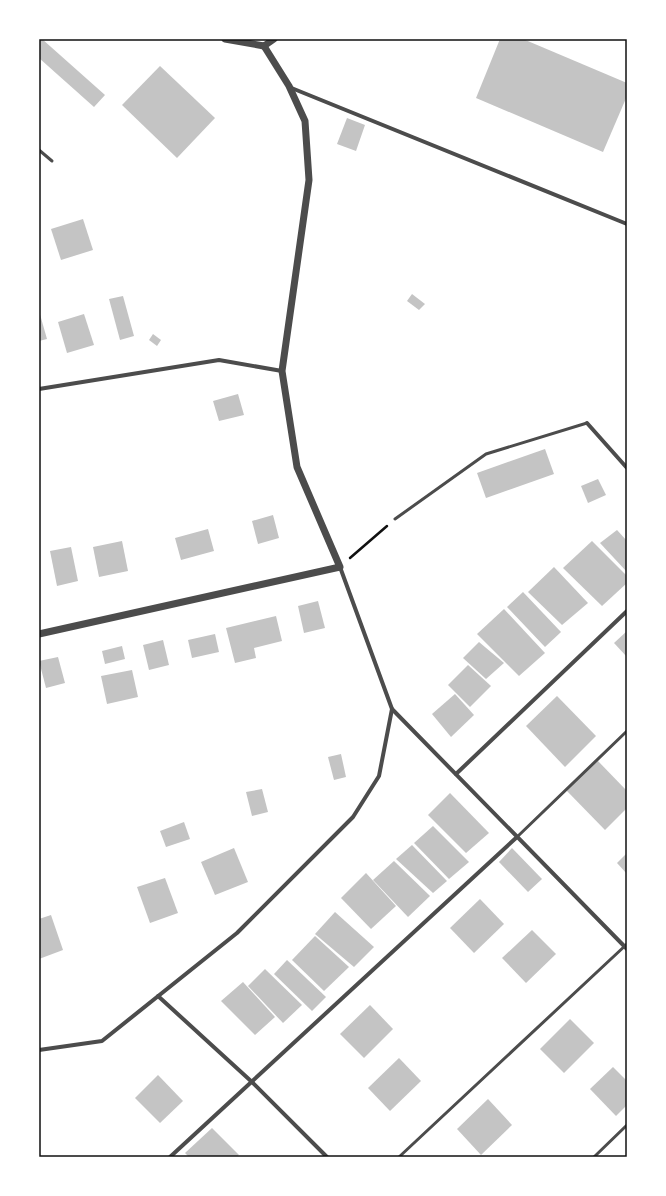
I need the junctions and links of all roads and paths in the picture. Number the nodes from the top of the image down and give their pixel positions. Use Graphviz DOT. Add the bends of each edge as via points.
graph roads {
  1 [pos="226,39"];
  2 [pos="274,39"];
  3 [pos="264,46"];
  4 [pos="289,86"];
  5 [pos="39,150"];
  6 [pos="52,160"];
  7 [pos="627,224"];
  8 [pos="282,371"];
  9 [pos="39,389"];
  10 [pos="587,423"];
  11 [pos="627,468"];
  12 [pos="395,519"];
  13 [pos="340,567"];
  14 [pos="627,611"];
  15 [pos="39,634"];
  16 [pos="392,709"];
  17 [pos="627,731"];
  18 [pos="456,774"];
  19 [pos="517,837"];
  20 [pos="626,946"];
  21 [pos="158,996"];
  22 [pos="39,1050"];
  23 [pos="252,1082"];
  24 [pos="627,1125"];
  25 [pos="170,1157"];
  26 [pos="327,1157"];
  27 [pos="399,1157"];
  28 [pos="594,1157"];
  1 -- 3 [label="street"];
  2 -- 3 [label="street"];
  3 -- 4 [label="street"];
  4 -- 7 [label="street"];
  4 -- 8 [label="street" via="305,121 309,180"];
  5 -- 6 [label="lane"];
  8 -- 9 [label="street" via="219,360"];
  8 -- 13 [label="street" via="297,467"];
  10 -- 11 [label="street"];
  10 -- 12 [label="lane" via="486,454"];
  12 -- 13 [label="path"];
  13 -- 15 [label="street"];
  13 -- 16 [label="street"];
  14 -- 18 [label="street"];
  16 -- 18 [label="street"];
  16 -- 21 [label="street" via="379,776 353,817 237,933"];
  17 -- 19 [label="lane"];
  18 -- 19 [label="street"];
  19 -- 20 [label="street"];
  19 -- 23 [label="street"];
  20 -- 27 [label="lane"];
  21 -- 22 [label="street" via="102,1041"];
  21 -- 23 [label="street"];
  23 -- 25 [label="street"];
  23 -- 26 [label="street"];
  24 -- 28 [label="lane"];
}
